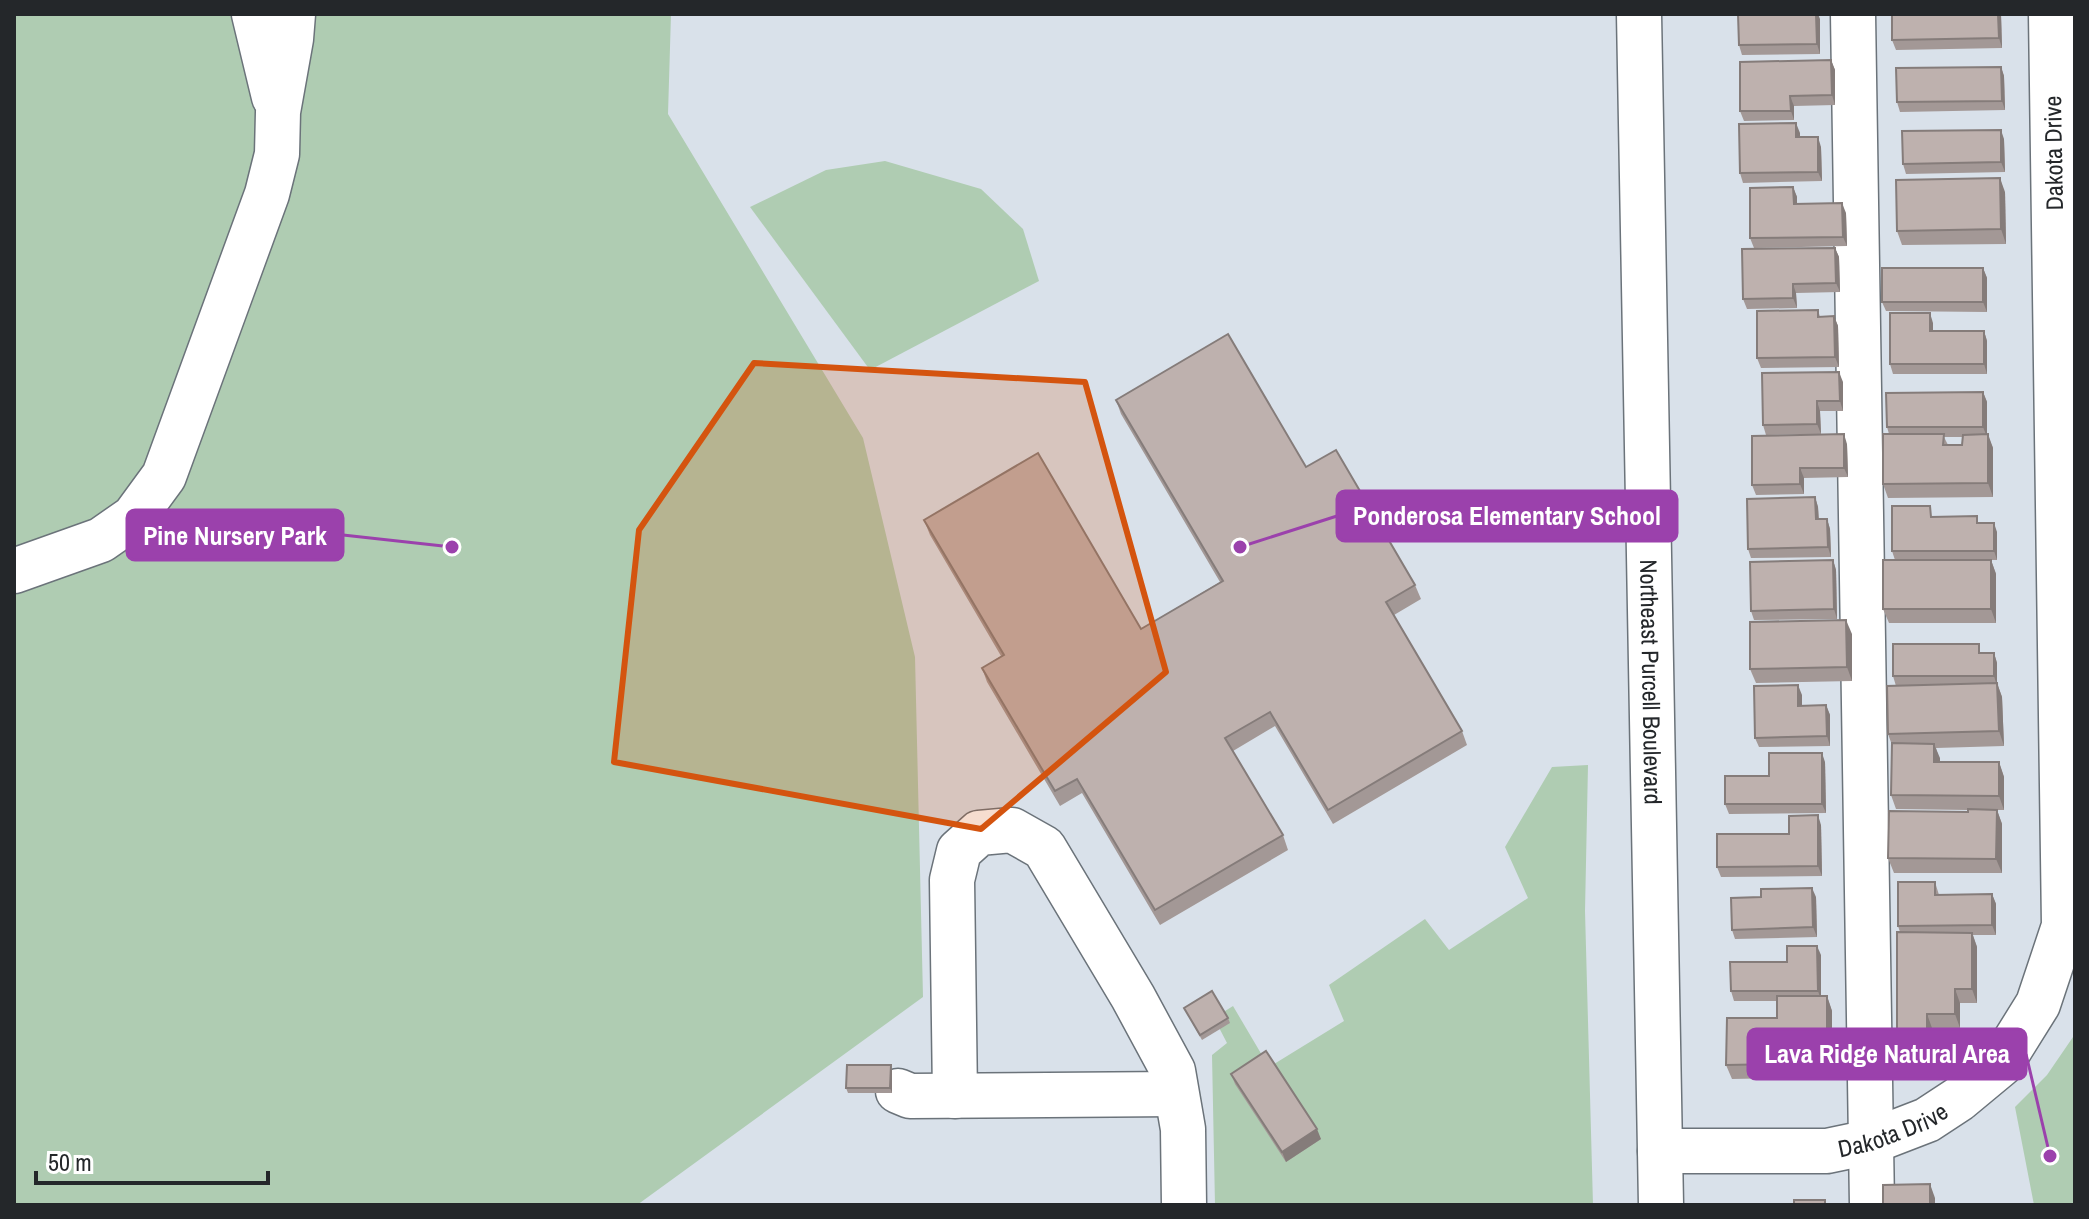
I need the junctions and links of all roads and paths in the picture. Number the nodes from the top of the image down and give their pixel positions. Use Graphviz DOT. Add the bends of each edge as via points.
graph roads {
  1 [pos="254,14"];
  2 [pos="293,14"];
  3 [pos="1639,14"];
  4 [pos="1853,14"];
  5 [pos="2051,14"];
  6 [pos="278,112"];
  7 [pos="14,571"];
  8 [pos="898,1091"];
  9 [pos="1176,1094"];
  10 [pos="955,1096"];
  11 [pos="1870,1142"];
  12 [pos="1660,1151"];
  13 [pos="1184,1205"];
  14 [pos="1661,1205"];
  15 [pos="1872,1205"];
  1 -- 6 [label="street"];
  2 -- 6 [label="street"];
  3 -- 12 [label="street, Northeast Purcell Boulevard"];
  4 -- 11 [label="street"];
  5 -- 11 [label="street, Dakota Drive" via="2064,926 2038,1004 2000,1065 1927,1120"];
  6 -- 7 [label="street" via="277,154 267,194 164,476 134,517 101,540"];
  8 -- 10 [label="street"];
  9 -- 10 [label="street"];
  9 -- 10 [label="street" via="1173,1071 1140,1009 1044,848 1012,830 979,833 959,851 952,880"];
  9 -- 13 [label="street" via="1183,1129"];
  11 -- 12 [label="street, Dakota Drive" via="1827,1151"];
  11 -- 15 [label="street"];
  12 -- 14 [label="street, Northeast Purcell Boulevard"];
}
